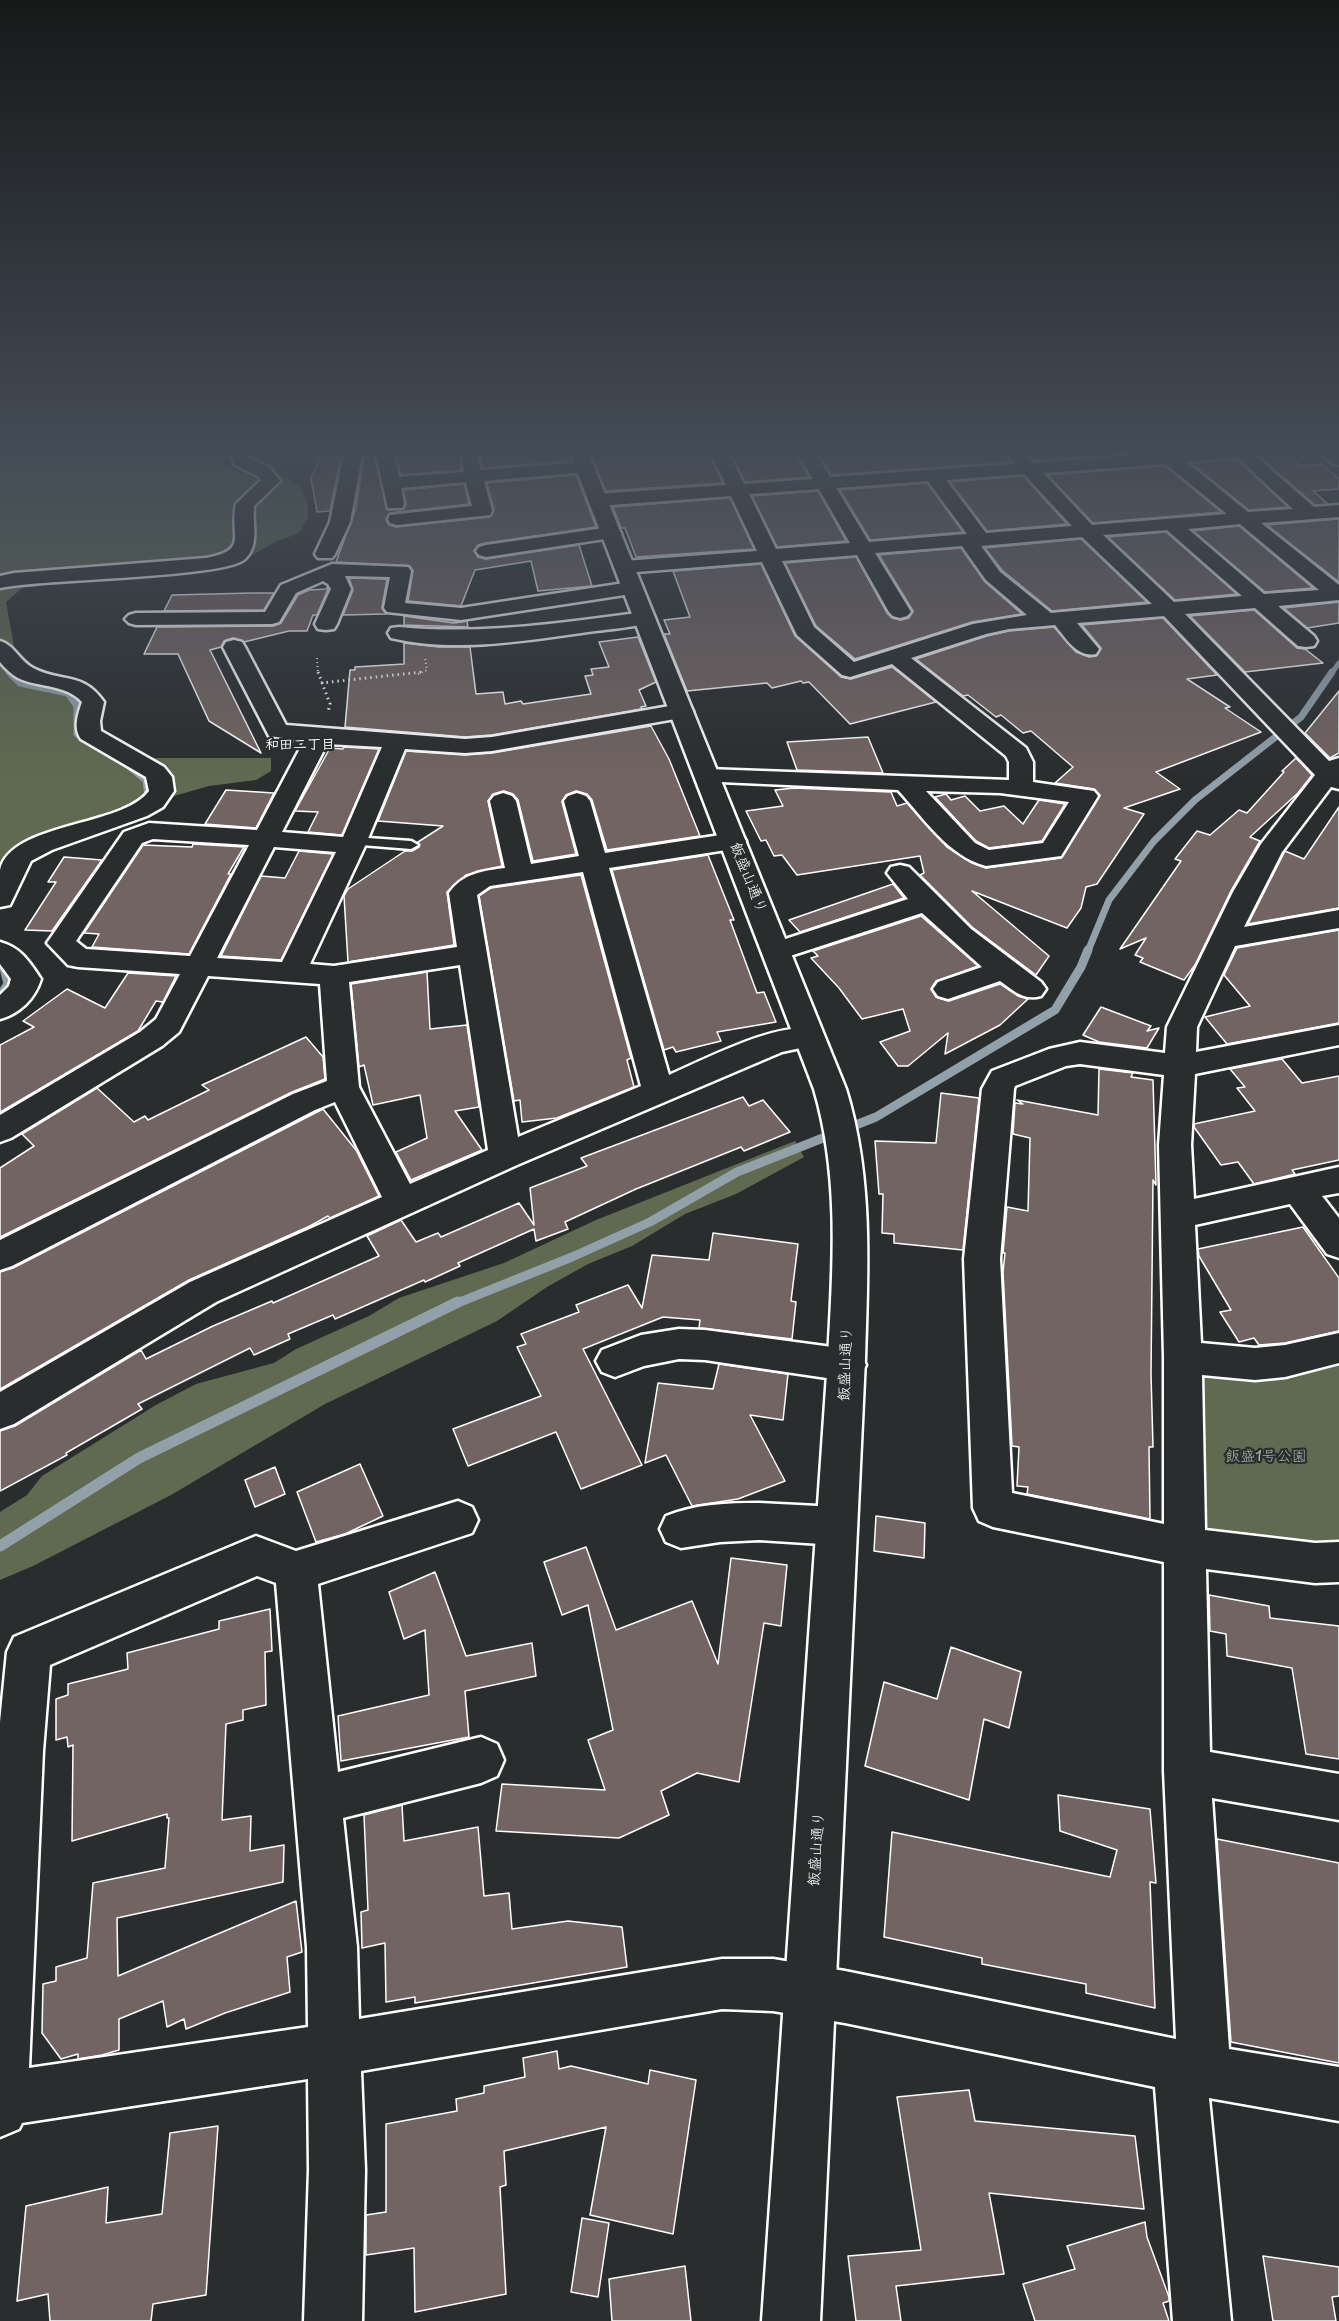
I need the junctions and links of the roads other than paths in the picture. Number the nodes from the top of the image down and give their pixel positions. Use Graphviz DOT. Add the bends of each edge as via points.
graph roads {
  1 [pos="209,563"];
  2 [pos="622,563"];
  3 [pos="741,563"];
  4 [pos="773,563"];
  5 [pos="871,563"];
  6 [pos="987,563"];
  7 [pos="1121,563"];
  8 [pos="1216,563"];
  9 [pos="1299,563"];
  10 [pos="325,564"];
  11 [pos="0,582"];
  12 [pos="633,591"];
  13 [pos="1338,594"];
  14 [pos="1259,601"];
  15 [pos="1169,609"];
  16 [pos="900,612"];
  17 [pos="136,619"];
  18 [pos="1053,619"];
  19 [pos="326,624"];
  20 [pos="399,633"];
  21 [pos="1306,641"];
  22 [pos="234,647"];
  23 [pos="0,648"];
  24 [pos="1088,649"];
  25 [pos="895,656"];
  26 [pos="681,711"];
  27 [pos="319,736"];
  28 [pos="397,740"];
  29 [pos="1336,774"];
  30 [pos="707,776"];
  31 [pos="905,783"];
  32 [pos="1021,788"];
  33 [pos="503,801"];
  34 [pos="577,801"];
  35 [pos="267,838"];
  36 [pos="733,842"];
  37 [pos="353,844"];
  38 [pos="411,845"];
  39 [pos="594,864"];
  40 [pos="900,873"];
  41 [pos="520,874"];
  42 [pos="0,899"];
  43 [pos="926,902"];
  44 [pos="1339,919"];
  45 [pos="1224,939"];
  46 [pos="0,951"];
  47 [pos="777,951"];
  48 [pos="473,954"];
  49 [pos="201,965"];
  50 [pos="1003,970"];
  51 [pos="292,972"];
  52 [pos="334,975"];
  53 [pos="948,989"];
  54 [pos="1031,989"];
  55 [pos="0,1009"];
  56 [pos="1339,1035"];
  57 [pos="808,1037"];
  58 [pos="1179,1066"];
  59 [pos="343,1087"];
  60 [pos="658,1092"];
  61 [pos="0,1130"];
  62 [pos="505,1156"];
  63 [pos="1339,1180"];
  64 [pos="1298,1189"];
  65 [pos="402,1202"];
  66 [pos="1177,1216"];
  67 [pos="1339,1244"];
  68 [pos="0,1256"];
  69 [pos="1339,1348"];
  70 [pos="1183,1357"];
  71 [pos="615,1361"];
  72 [pos="847,1365"];
  73 [pos="0,1412"];
  74 [pos="458,1520"];
  75 [pos="837,1526"];
  76 [pos="681,1529"];
  77 [pos="1184,1547"];
  78 [pos="1339,1562"];
  79 [pos="296,1571"];
  80 [pos="10,1754"];
  81 [pos="481,1760"];
  82 [pos="1187,1771"];
  83 [pos="1339,1797"];
  84 [pos="318,1802"];
  85 [pos="808,1991"];
  86 [pos="334,2049"];
  87 [pos="1192,2069"];
  88 [pos="1339,2094"];
  89 [pos="1,2105"];
  90 [pos="333,2321"];
  91 [pos="791,2321"];
  92 [pos="1202,2321"];
  1 -- 11 [label="street"];
  2 -- 12 [label="street, 飯盛山通り"];
  3 -- 12 [label="street"];
  4 -- 25 [label="street" via="805,630 850,670"];
  5 -- 16 [label="street"];
  6 -- 18 [label="street" via="997,580"];
  7 -- 15 [label="street"];
  8 -- 14 [label="street"];
  9 -- 13 [label="street"];
  10 -- 12 [label="street" via="332,570 401,571 394,608 461,614"];
  10 -- 17 [label="street" via="288,589 272,618"];
  10 -- 19 [label="street" via="341,589"];
  12 -- 20 [label="street" via="481,638"];
  12 -- 26 [label="street, 飯盛山通り"];
  13 -- 14 [label="street"];
  14 -- 15 [label="street"];
  14 -- 21 [label="street"];
  15 -- 18 [label="street"];
  15 -- 29 [label="street" via="1305,750"];
  18 -- 24 [label="street"];
  18 -- 25 [label="street" via="981,629"];
  22 -- 27 [label="street" via="277,731"];
  23 -- 42 [label="street" via="28,674 72,686 90,696 90,734 155,772 162,791 154,802 138,811 21,856"];
  25 -- 32 [label="street" via="1017,753"];
  26 -- 28 [label="street" via="492,744 465,746"];
  26 -- 30 [label="street, 飯盛山通り"];
  27 -- 28 [label="street"];
  27 -- 35 [label="street"];
  28 -- 37 [label="street"];
  29 -- 45 [label="street" via="1270,850"];
  30 -- 31 [label="street"];
  30 -- 36 [label="street, 飯盛山通り"];
  31 -- 32 [label="street"];
  31 -- 32 [label="street" via="966,849 986,858 1052,850 1085,796"];
  33 -- 41 [label="street"];
  34 -- 39 [label="street"];
  35 -- 37 [label="street"];
  35 -- 49 [label="street"];
  35 -- 49 [label="street" via="148,831 133,838 61,943 78,958"];
  36 -- 39 [label="street"];
  36 -- 47 [label="street, 飯盛山通り"];
  37 -- 38 [label="lane"];
  37 -- 51 [label="street"];
  39 -- 41 [label="street"];
  39 -- 60 [label="street"];
  40 -- 43 [label="street"];
  41 -- 48 [label="street" via="484,879 463,893"];
  43 -- 47 [label="street"];
  43 -- 50 [label="street"];
  44 -- 45 [label="street"];
  45 -- 58 [label="street" via="1182,1027"];
  46 -- 55 [label="street" via="15,961 26,979 16,998"];
  47 -- 57 [label="street, 飯盛山通り"];
  48 -- 52 [label="street"];
  48 -- 62 [label="street"];
  49 -- 51 [label="street"];
  49 -- 61 [label="street" via="162,1033"];
  50 -- 53 [label="street"];
  50 -- 54 [label="street"];
  51 -- 52 [label="street"];
  52 -- 59 [label="street"];
  56 -- 58 [label="street"];
  57 -- 60 [label="street" via="776,1042"];
  57 -- 72 [label="street, 飯盛山通り" via="838,1114 848,1180"];
  58 -- 66 [label="street"];
  58 -- 77 [label="street" via="1080,1053 1003,1079 998,1089 982,1259 993,1508"];
  59 -- 65 [label="street"];
  59 -- 68 [label="street" via="304,1102"];
  60 -- 62 [label="street"];
  62 -- 65 [label="street"];
  63 -- 64 [label="street"];
  64 -- 66 [label="street"];
  64 -- 67 [label="street"];
  65 -- 73 [label="street" via="203,1292"];
  66 -- 70 [label="street"];
  69 -- 70 [label="street" via="1255,1364"];
  70 -- 77 [label="street"];
  71 -- 72 [label="street" via="641,1351 705,1344"];
  72 -- 75 [label="street, 飯盛山通り"];
  74 -- 79 [label="street"];
  75 -- 76 [label="street" via="715,1522"];
  75 -- 85 [label="street, 飯盛山通り"];
  77 -- 78 [label="street" via="1315,1563"];
  77 -- 82 [label="street"];
  79 -- 80 [label="street" via="256,1556 29,1652"];
  79 -- 84 [label="street"];
  80 -- 89 [label="street"];
  81 -- 84 [label="street"];
  82 -- 83 [label="street"];
  82 -- 87 [label="street"];
  84 -- 86 [label="street" via="332,1947"];
  85 -- 86 [label="street" via="773,1985 722,1984"];
  85 -- 87 [label="street"];
  85 -- 91 [label="street, 飯盛山通り"];
  86 -- 89 [label="street"];
  86 -- 90 [label="street" via="337,2170"];
  87 -- 88 [label="street"];
  87 -- 92 [label="street"];
}
